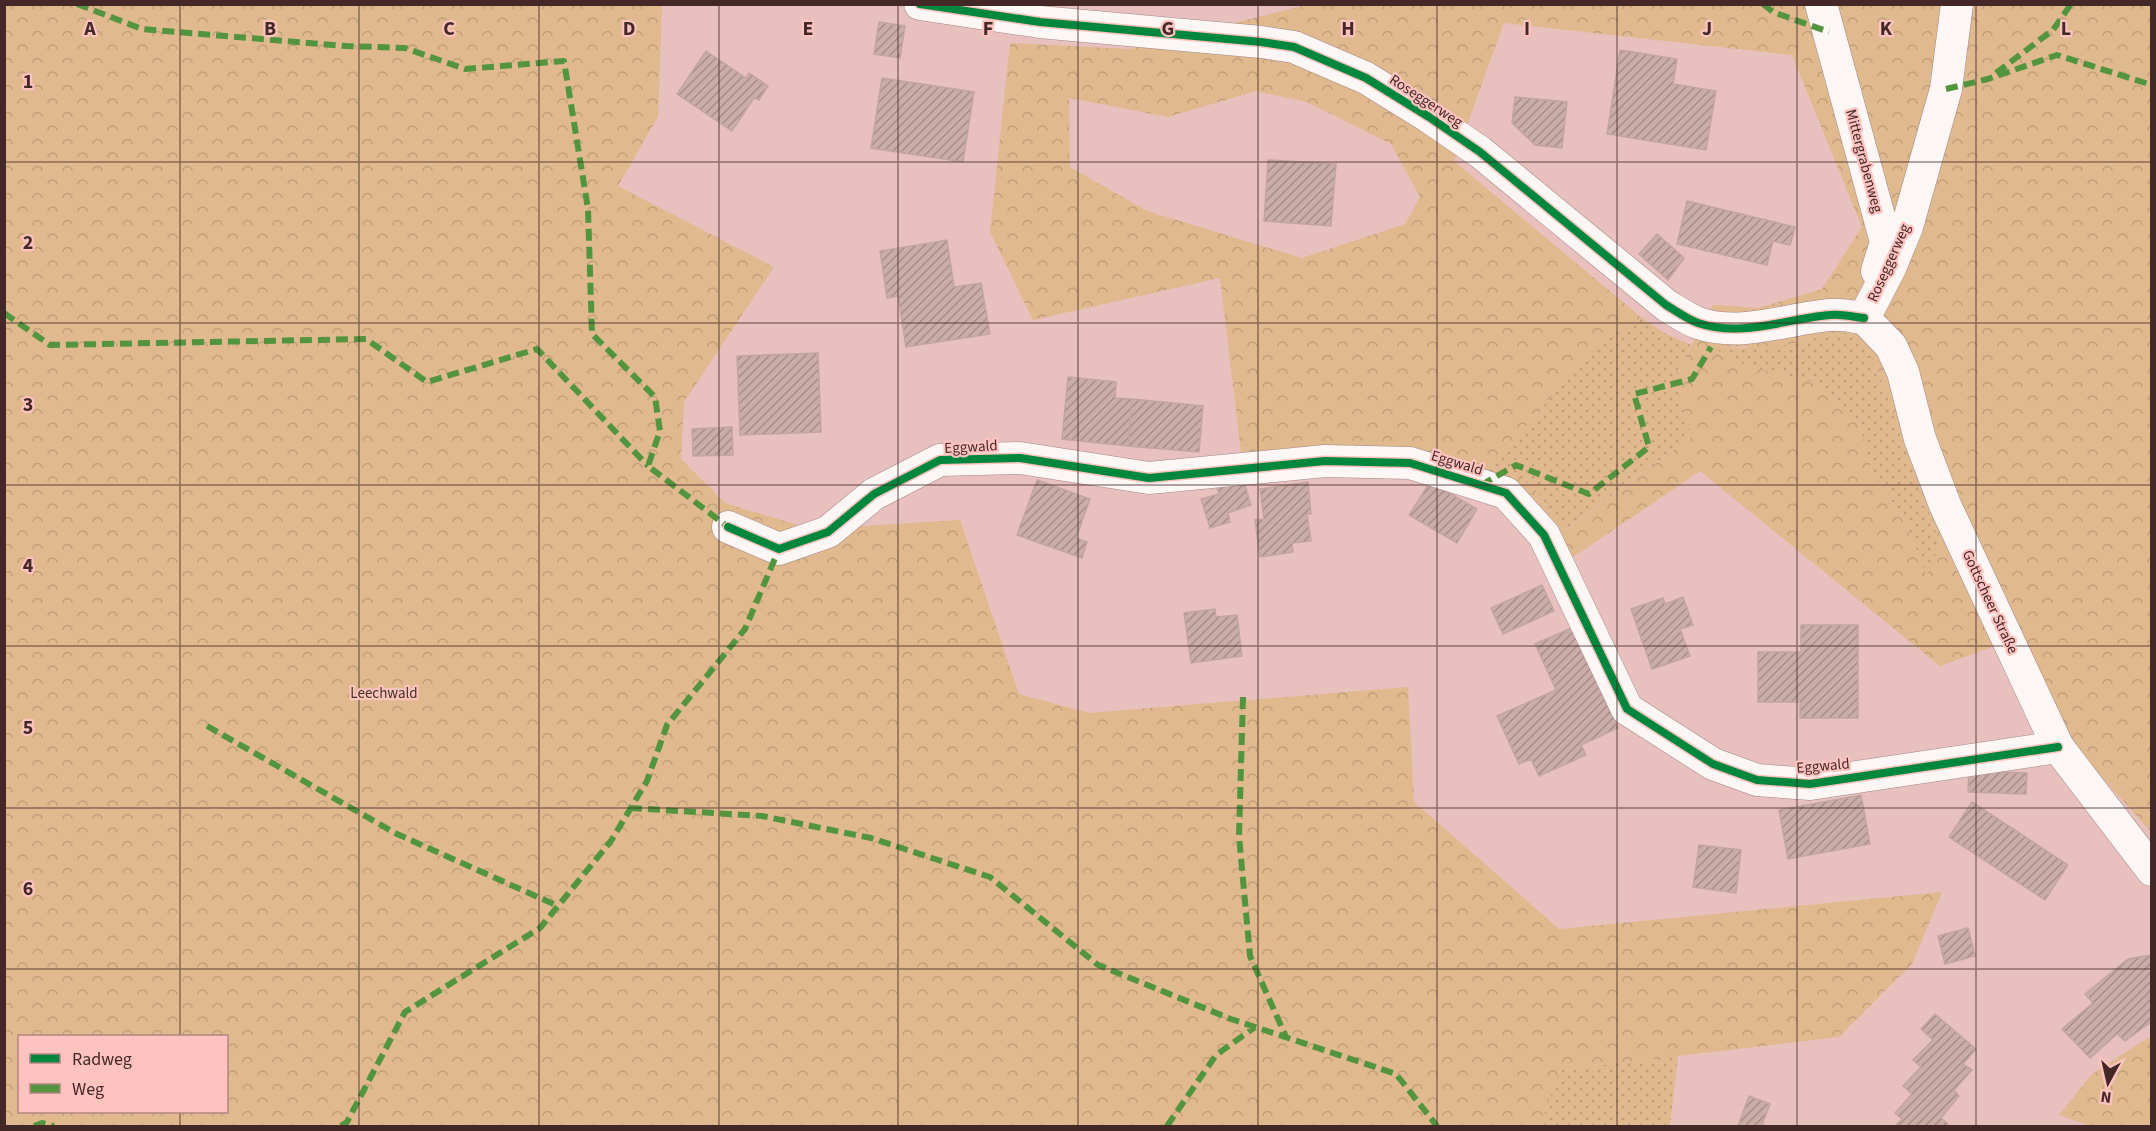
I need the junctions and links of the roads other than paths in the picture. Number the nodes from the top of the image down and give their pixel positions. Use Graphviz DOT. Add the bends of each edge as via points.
graph roads {
  1 [pos="920,4"];
  2 [pos="1821,4"];
  3 [pos="1957,4"];
  4 [pos="1864,318"];
  5 [pos="728,527"];
  6 [pos="2058,747"];
  7 [pos="2151,870"];
  1 -- 4 [label="street, Roseggerweg" via="1040,22 1294,47 1366,78 1429,117 1480,152 1666,305 1698,323 1745,328 1832,315"];
  2 -- 4 [label="street, Mittergrabenweg" via="1886,242"];
  3 -- 4 [label="street, Roseggerweg" via="1946,89 1907,227"];
  4 -- 6 [label="street, Gottscheer Straße" via="1891,346 1903,372 1920,439 1945,506"];
  5 -- 6 [label="street, Eggwald" via="779,549 828,532 874,494 940,460 1020,458 1149,478 1325,461 1410,463 1506,493 1544,535 1627,709 1713,764 1757,780 1810,784"];
  6 -- 7 [label="street, Gottscheer Straße"];
}
